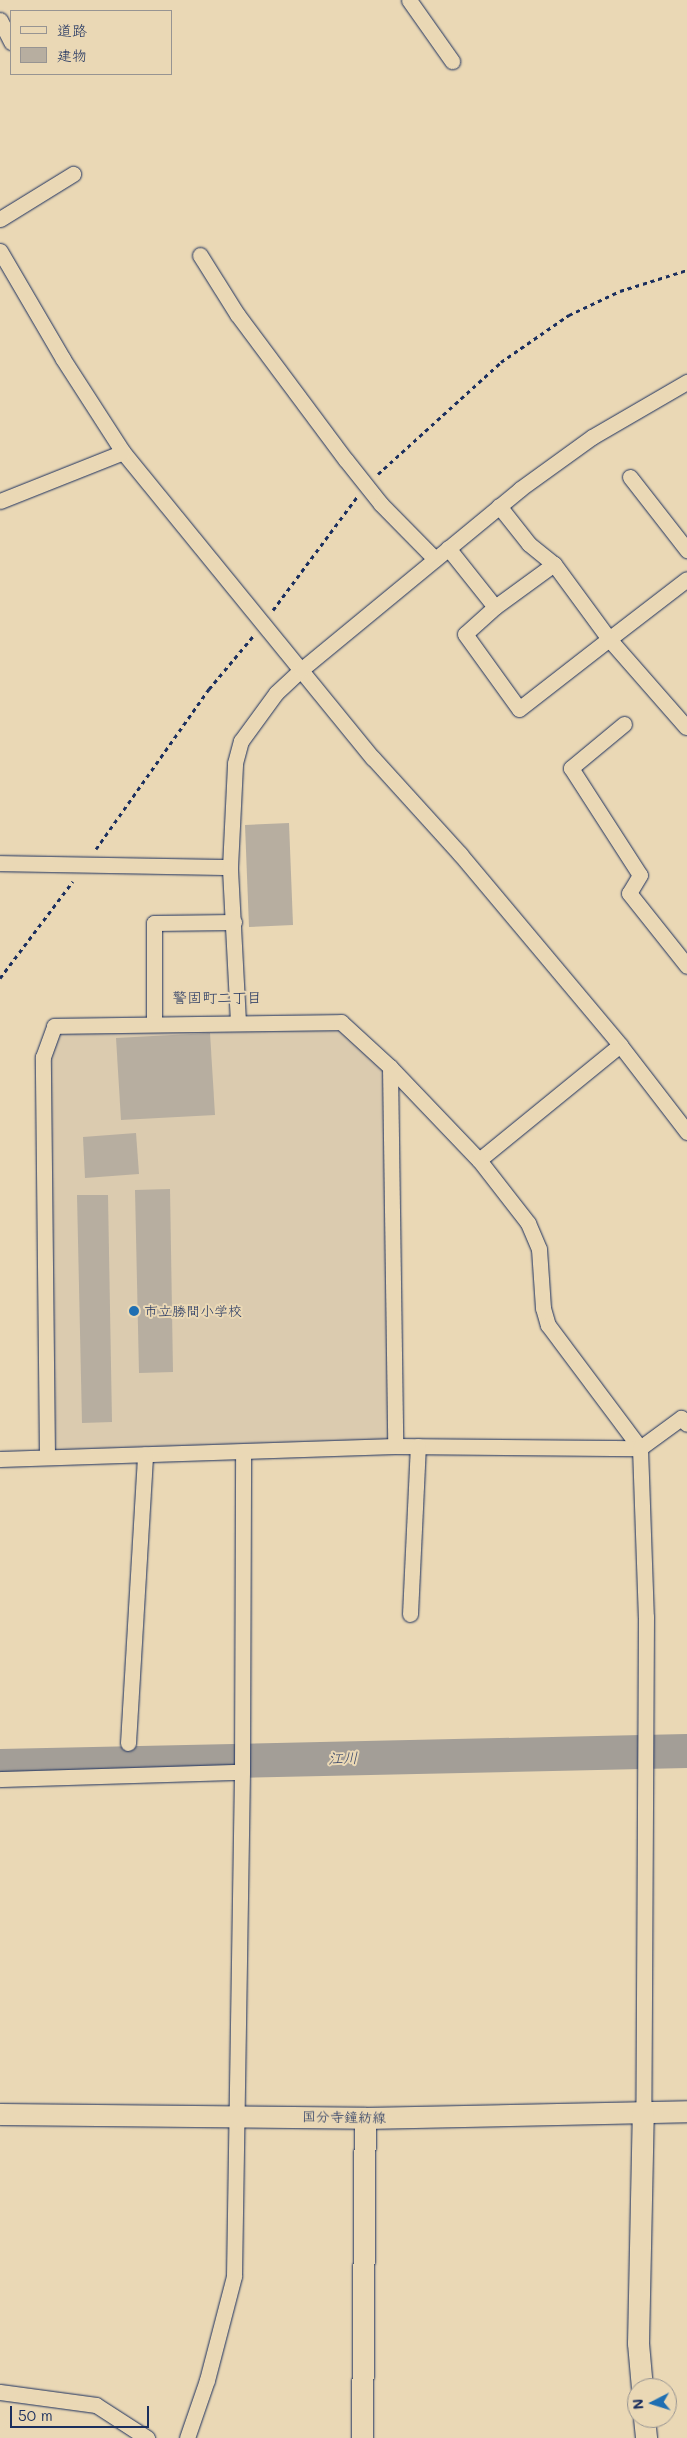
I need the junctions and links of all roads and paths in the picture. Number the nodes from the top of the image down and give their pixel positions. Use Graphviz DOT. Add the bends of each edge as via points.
graph roads {
  1 [pos="409,0"];
  2 [pos="0,20"];
  3 [pos="10,40"];
  4 [pos="452,61"];
  5 [pos="73,174"];
  6 [pos="0,220"];
  7 [pos="0,251"];
  8 [pos="200,255"];
  9 [pos="687,270"];
  10 [pos="687,382"];
  11 [pos="123,452"];
  12 [pos="630,477"];
  13 [pos="366,486"];
  14 [pos="0,501"];
  15 [pos="499,506"];
  16 [pos="448,548"];
  17 [pos="687,550"];
  18 [pos="435,559"];
  19 [pos="554,564"];
  20 [pos="687,579"];
  21 [pos="495,607"];
  22 [pos="264,623"];
  23 [pos="609,639"];
  24 [pos="302,668"];
  25 [pos="624,724"];
  26 [pos="686,727"];
  27 [pos="0,863"];
  28 [pos="85,865"];
  29 [pos="230,867"];
  30 [pos="234,922"];
  31 [pos="687,966"];
  32 [pos="0,978"];
  33 [pos="238,1022"];
  34 [pos="154,1024"];
  35 [pos="620,1046"];
  36 [pos="390,1067"];
  37 [pos="687,1132"];
  38 [pos="479,1160"];
  39 [pos="687,1424"];
  40 [pos="395,1446"];
  41 [pos="418,1446"];
  42 [pos="640,1448"];
  43 [pos="243,1452"];
  44 [pos="145,1454"];
  45 [pos="46,1456"];
  46 [pos="0,1459"];
  47 [pos="410,1614"];
  48 [pos="128,1743"];
  49 [pos="242,1772"];
  50 [pos="0,1779"];
  51 [pos="643,2111"];
  52 [pos="687,2111"];
  53 [pos="0,2114"];
  54 [pos="236,2115"];
  55 [pos="365,2118"];
  56 [pos="641,2378"];
  57 [pos="0,2392"];
  58 [pos="147,2438"];
  59 [pos="187,2438"];
  60 [pos="362,2438"];
  1 -- 4 [label="street"];
  2 -- 3 [label="street"];
  5 -- 6 [label="street"];
  7 -- 11 [label="street" via="58,351"];
  8 -- 13 [label="street" via="237,314"];
  9 -- 13 [label="path" via="620,291 569,315 501,362"];
  10 -- 15 [label="street" via="592,437"];
  11 -- 14 [label="street"];
  11 -- 22 [label="street"];
  12 -- 17 [label="street"];
  13 -- 18 [label="street"];
  13 -- 22 [label="path"];
  15 -- 16 [label="street"];
  15 -- 19 [label="street" via="529,544"];
  16 -- 18 [label="street"];
  16 -- 21 [label="street"];
  18 -- 24 [label="street"];
  19 -- 21 [label="street"];
  19 -- 23 [label="street"];
  20 -- 23 [label="street"];
  21 -- 23 [label="street" via="465,634 519,709"];
  22 -- 24 [label="street"];
  22 -- 28 [label="path" via="209,689"];
  23 -- 26 [label="street"];
  24 -- 29 [label="street" via="276,693 241,741 235,762"];
  24 -- 35 [label="street" via="373,758 460,854"];
  25 -- 31 [label="street" via="571,768 640,875 629,893"];
  27 -- 28 [label="street"];
  28 -- 29 [label="street"];
  28 -- 32 [label="path"];
  29 -- 30 [label="street"];
  30 -- 33 [label="street"];
  30 -- 34 [label="street" via="154,923"];
  33 -- 34 [label="street"];
  33 -- 36 [label="street" via="341,1022"];
  34 -- 45 [label="street" via="54,1026 43,1057"];
  35 -- 37 [label="street"];
  35 -- 38 [label="street"];
  36 -- 38 [label="street"];
  36 -- 40 [label="street"];
  38 -- 42 [label="street" via="528,1223 539,1249 543,1308 548,1325"];
  39 -- 42 [label="street" via="681,1418"];
  40 -- 41 [label="street"];
  40 -- 43 [label="street"];
  41 -- 42 [label="street"];
  41 -- 47 [label="street"];
  42 -- 51 [label="street" via="646,1617"];
  43 -- 44 [label="street"];
  43 -- 49 [label="street"];
  44 -- 45 [label="street"];
  44 -- 48 [label="street"];
  45 -- 46 [label="street"];
  49 -- 50 [label="street"];
  49 -- 54 [label="street"];
  51 -- 52 [label="street, 国分寺鐘紡線"];
  51 -- 55 [label="street, 国分寺鐘紡線"];
  51 -- 56 [label="street" via="638,2343"];
  53 -- 54 [label="street, 国分寺鐘紡線"];
  54 -- 55 [label="street, 国分寺鐘紡線"];
  54 -- 59 [label="street" via="234,2276 207,2380"];
  55 -- 60 [label="street"];
  57 -- 58 [label="street" via="96,2405"];
}
